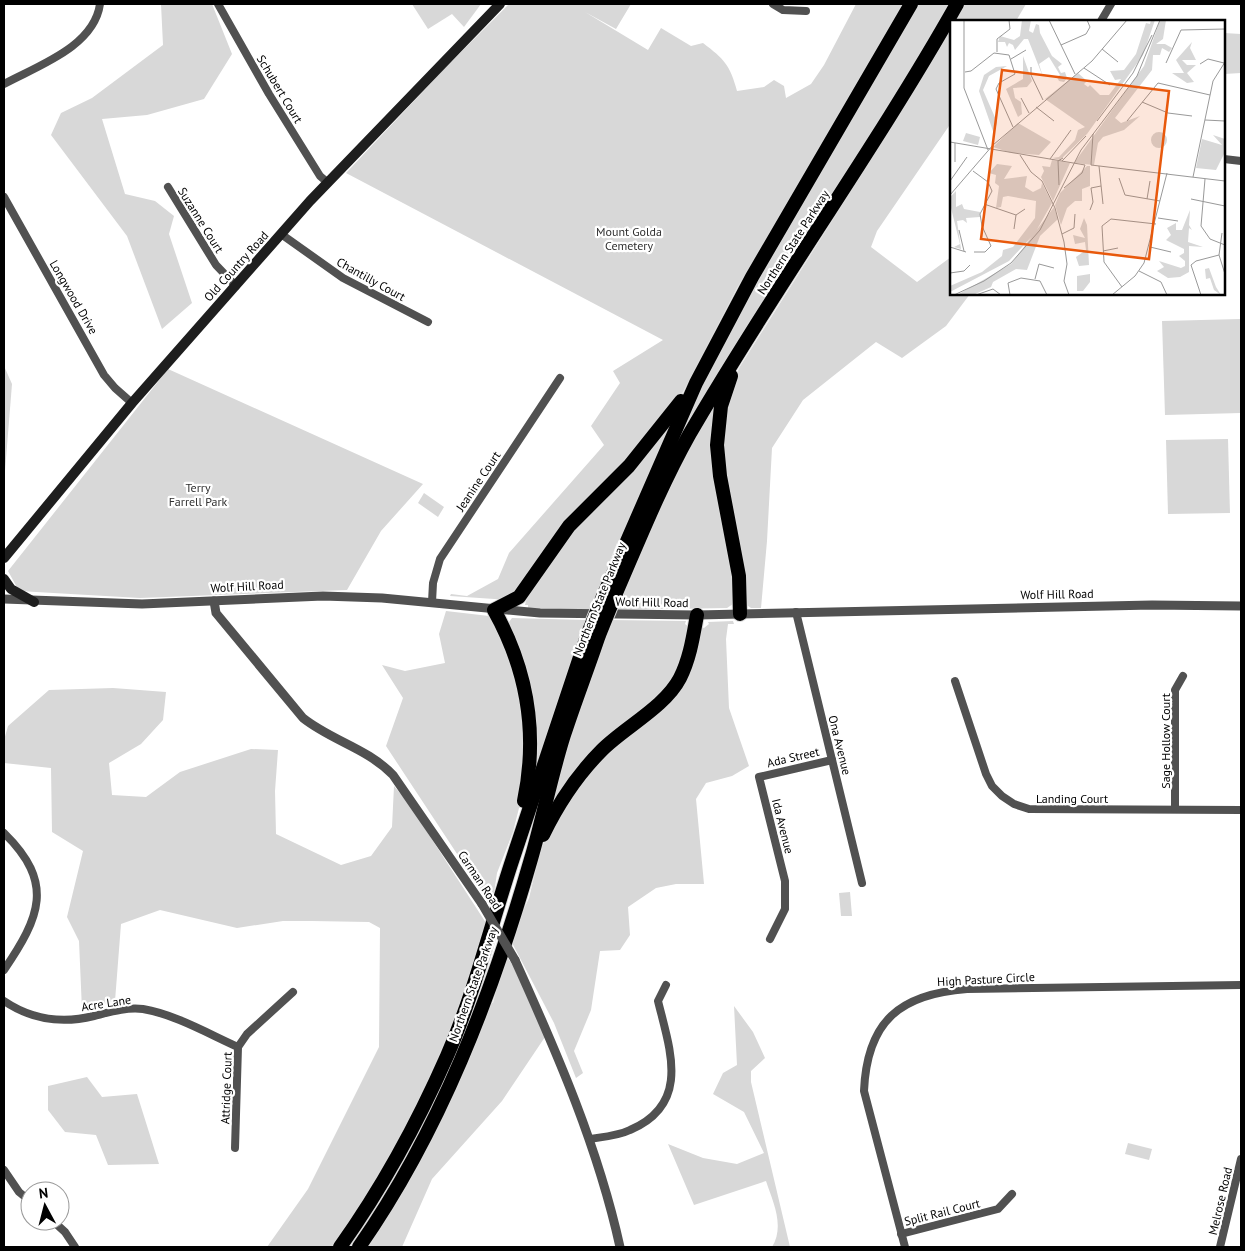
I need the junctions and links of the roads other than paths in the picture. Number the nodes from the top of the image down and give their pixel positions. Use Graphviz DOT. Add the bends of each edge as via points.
graph roads {
  1 [pos="100,4"];
  2 [pos="218,4"];
  3 [pos="500,4"];
  4 [pos="773,4"];
  5 [pos="911,4"];
  6 [pos="957,4"];
  7 [pos="1112,4"];
  8 [pos="806,11"];
  9 [pos="1102,20"];
  10 [pos="4,84"];
  11 [pos="1225,159"];
  12 [pos="1241,161"];
  13 [pos="327,182"];
  14 [pos="168,187"];
  15 [pos="4,197"];
  16 [pos="281,234"];
  17 [pos="236,286"];
  18 [pos="428,322"];
  19 [pos="738,354"];
  20 [pos="560,378"];
  21 [pos="696,383"];
  22 [pos="132,403"];
  23 [pos="4,558"];
  24 [pos="4,562"];
  25 [pos="4,579"];
  26 [pos="528,586"];
  27 [pos="610,593"];
  28 [pos="4,600"];
  29 [pos="214,601"];
  30 [pos="34,602"];
  31 [pos="432,602"];
  32 [pos="1241,606"];
  33 [pos="494,610"];
  34 [pos="521,612"];
  35 [pos="796,612"];
  36 [pos="740,614"];
  37 [pos="697,615"];
  38 [pos="593,635"];
  39 [pos="1183,676"];
  40 [pos="955,681"];
  41 [pos="832,760"];
  42 [pos="759,777"];
  43 [pos="1175,809"];
  44 [pos="1241,810"];
  45 [pos="4,833"];
  46 [pos="512,859"];
  47 [pos="531,860"];
  48 [pos="862,883"];
  49 [pos="770,939"];
  50 [pos="4,970"];
  51 [pos="666,985"];
  52 [pos="1241,985"];
  53 [pos="293,992"];
  54 [pos="4,1001"];
  55 [pos="238,1047"];
  56 [pos="589,1139"];
  57 [pos="236,1148"];
  58 [pos="1241,1161"];
  59 [pos="4,1170"];
  60 [pos="20,1193"];
  61 [pos="1012,1194"];
  62 [pos="64,1231"];
  63 [pos="901,1234"];
  64 [pos="75,1247"];
  65 [pos="340,1247"];
  66 [pos="359,1247"];
  67 [pos="620,1247"];
  68 [pos="905,1247"];
  69 [pos="1220,1247"];
  1 -- 10 [label="street" via="95,21 83,36"];
  2 -- 13 [label="street, Schubert Court" via="269,94 320,176"];
  3 -- 13 [label="main road, Old Country Road"];
  4 -- 8 [label="street" via="783,10"];
  5 -- 21 [label="highway, Northern State Parkway" via="752,276"];
  6 -- 19 [label="highway, Northern State Parkway" via="866,156"];
  7 -- 9 [label="street"];
  11 -- 12 [label="street"];
  13 -- 16 [label="main road, Old Country Road"];
  14 -- 17 [label="street, Suzanne Court" via="216,265"];
  15 -- 22 [label="street, Longwood Drive" via="104,375"];
  16 -- 17 [label="main road, Old Country Road"];
  16 -- 18 [label="street, Chantilly Court" via="343,278"];
  17 -- 22 [label="main road, Old Country Road"];
  19 -- 27 [label="highway, Northern State Parkway" via="688,437"];
  19 -- 36 [label="highway" via="721,406 717,445 739,576"];
  20 -- 31 [label="street, Jeanine Court" via="440,559"];
  21 -- 26 [label="highway" via="629,466 569,526"];
  21 -- 27 [label="highway, Northern State Parkway"];
  22 -- 23 [label="main road, Old Country Road"];
  23 -- 24 [label="main road"];
  25 -- 30 [label="main road" via="10,589"];
  26 -- 33 [label="highway" via="514,601"];
  26 -- 34 [label="highway"];
  27 -- 38 [label="highway, Northern State Parkway, bridge"];
  28 -- 30 [label="street, Wolf Hill Road"];
  29 -- 30 [label="street, Wolf Hill Road" via="142,604"];
  29 -- 31 [label="street, Wolf Hill Road" via="323,596"];
  29 -- 56 [label="street, Carman Road, bridge" via="216,613 304,718 320,731 364,751 393,775 482,904 515,960 552,1042"];
  31 -- 33 [label="street, Wolf Hill Road"];
  32 -- 35 [label="street, Wolf Hill Road"];
  33 -- 34 [label="street, Wolf Hill Road"];
  33 -- 46 [label="highway" via="518,664 530,715 530,762"];
  34 -- 37 [label="street, Wolf Hill Road"];
  35 -- 36 [label="street, Wolf Hill Road"];
  35 -- 41 [label="street, Ona Avenue"];
  36 -- 37 [label="street, Wolf Hill Road"];
  37 -- 47 [label="highway" via="691,651 679,679 658,704 602,750 572,785"];
  38 -- 46 [label="highway, Northern State Parkway"];
  38 -- 47 [label="highway, Northern State Parkway"];
  39 -- 43 [label="street, Sage Hollow Court" via="1175,690"];
  40 -- 43 [label="street, Landing Court" via="986,774 992,786 1014,804 1047,811"];
  41 -- 42 [label="street, Ada Street"];
  41 -- 48 [label="street, Ona Avenue"];
  42 -- 49 [label="street, Ida Avenue" via="785,881 785,909"];
  43 -- 44 [label="street, Landing Court"];
  45 -- 50 [label="street" via="30,865 37,895 36,909 26,937"];
  46 -- 65 [label="highway, Northern State Parkway" via="479,968 447,1055 411,1129"];
  47 -- 66 [label="highway, Northern State Parkway" via="494,976 461,1060 426,1136"];
  51 -- 56 [label="street" via="658,1001 673,1061 669,1092 660,1109 630,1131"];
  52 -- 63 [label="street, High Pasture Circle" via="937,991 915,998 895,1012 880,1030 872,1048 865,1066 864,1091"];
  53 -- 55 [label="street, Attridge Court" via="247,1034"];
  54 -- 55 [label="street, Acre Lane" via="22,1013 54,1021 127,1008 142,1009"];
  55 -- 57 [label="street, Attridge Court"];
  56 -- 67 [label="street, Carman Road"];
  58 -- 69 [label="street, Melrose Road"];
  59 -- 60 [label="street"];
  61 -- 63 [label="street, Split Rail Court" via="998,1209"];
  62 -- 64 [label="street"];
  63 -- 68 [label="street, High Pasture Circle"];
}
